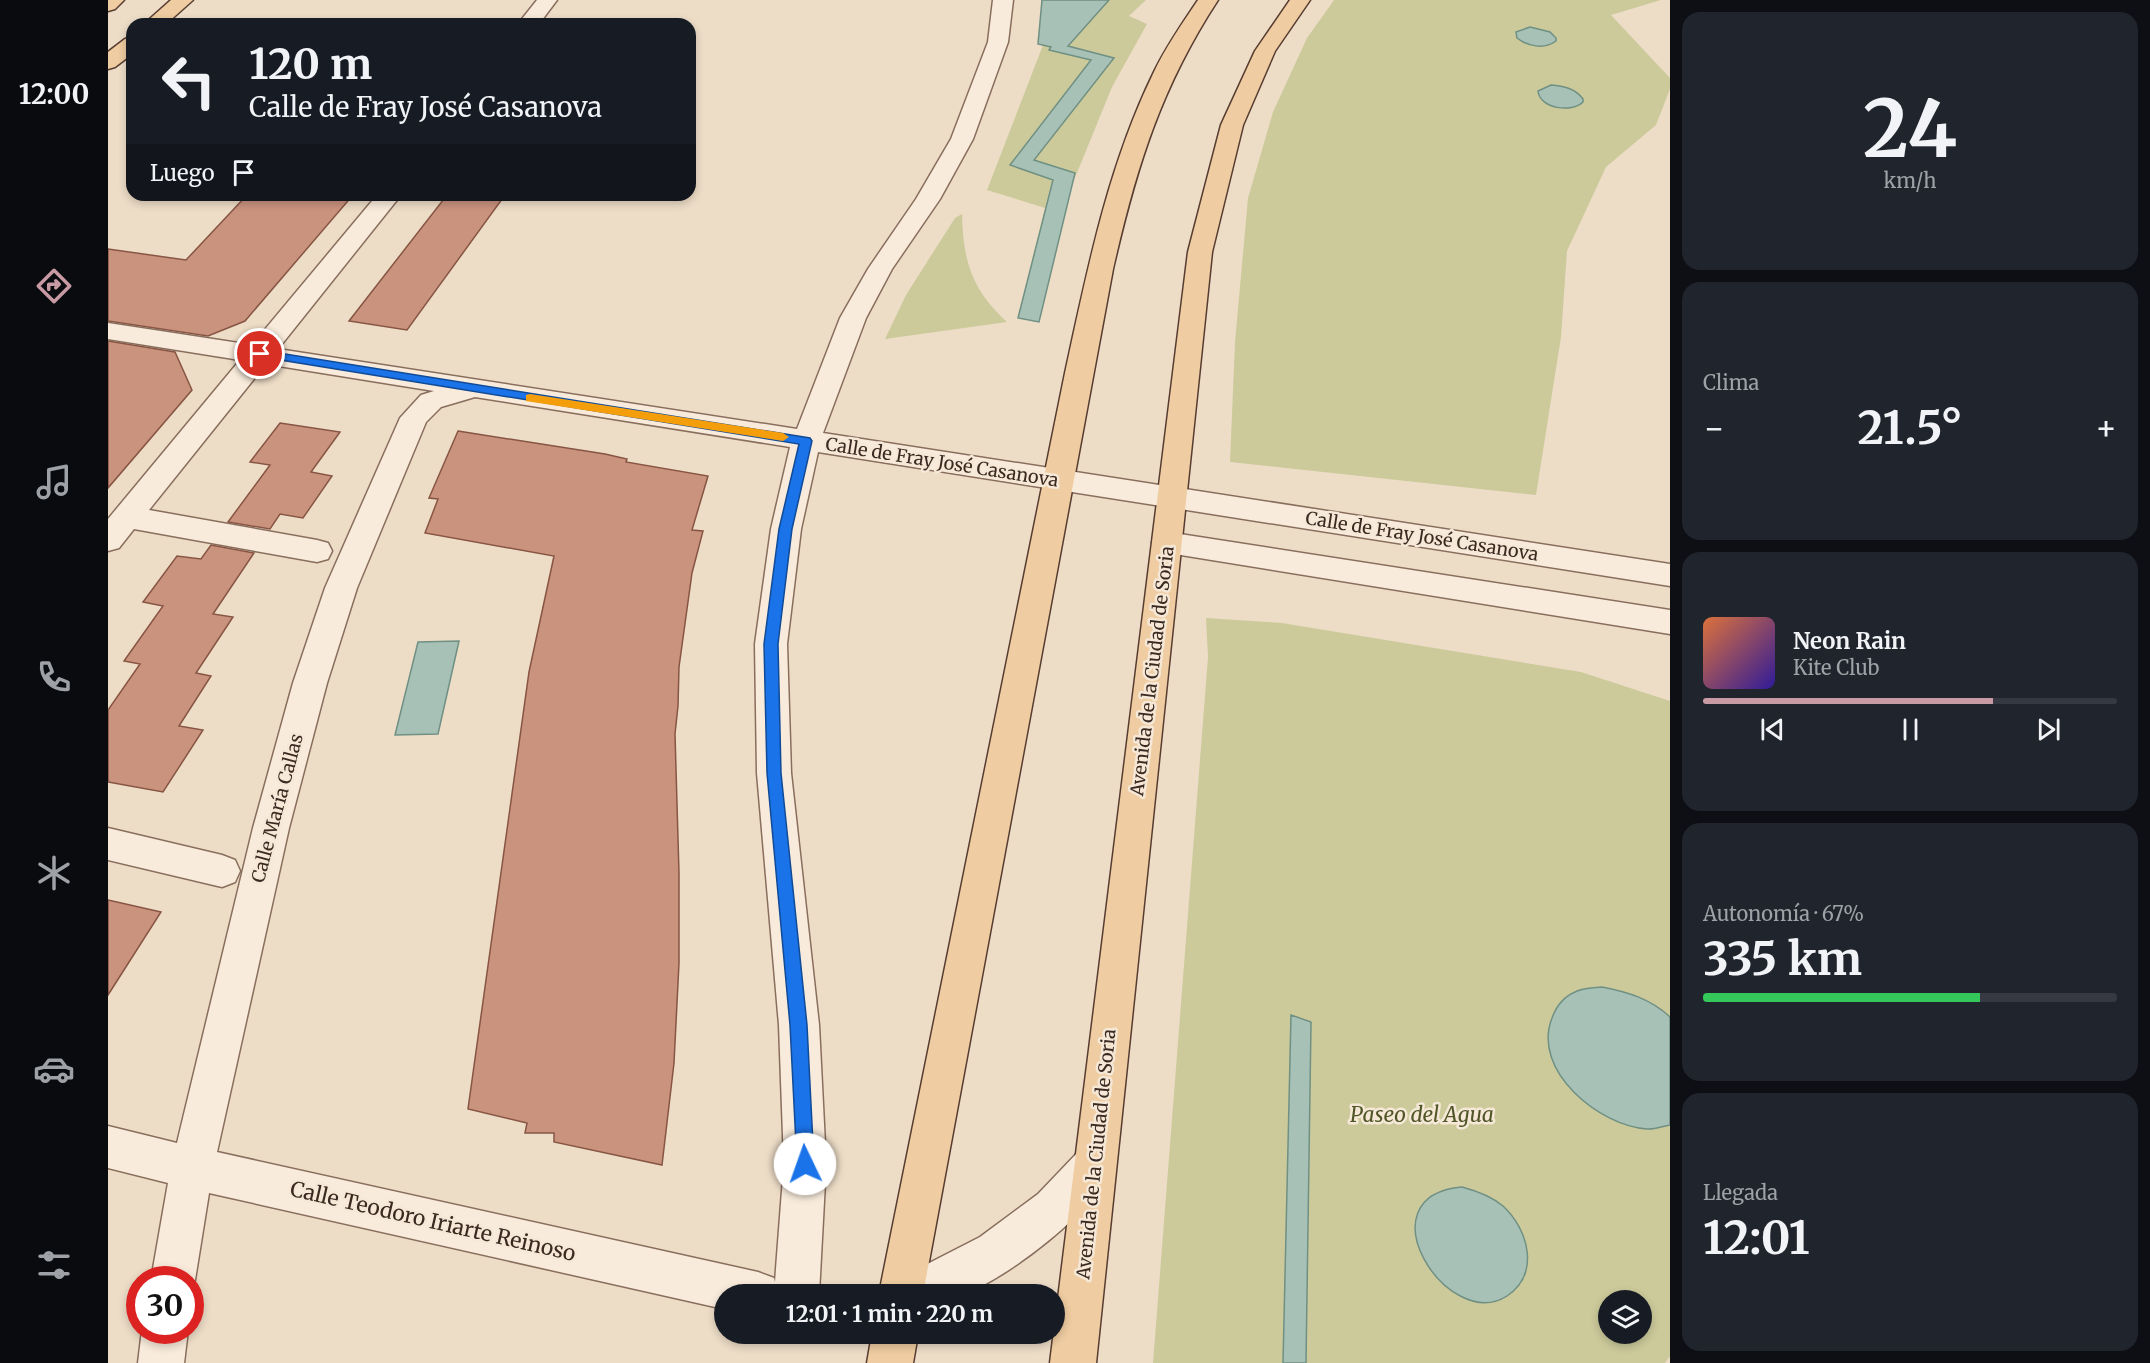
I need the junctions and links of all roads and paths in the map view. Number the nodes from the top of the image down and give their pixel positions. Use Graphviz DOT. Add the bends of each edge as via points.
graph roads {
  1 [pos="114,0"];
  2 [pos="183,0"];
  3 [pos="547,0"];
  4 [pos="1004,0"];
  5 [pos="1208,0"];
  6 [pos="1300,0"];
  7 [pos="108,4"];
  8 [pos="161,18"];
  9 [pos="533,18"];
  10 [pos="126,48"];
  11 [pos="108,63"];
  12 [pos="384,201"];
  13 [pos="108,332"];
  14 [pos="260,354"];
  15 [pos="474,389"];
  16 [pos="806,441"];
  17 [pos="1060,480"];
  18 [pos="1172,497"];
  19 [pos="127,517"];
  20 [pos="108,540"];
  21 [pos="1167,543"];
  22 [pos="317,551"];
  23 [pos="1670,574"];
  24 [pos="1670,622"];
  25 [pos="108,844"];
  26 [pos="222,871"];
  27 [pos="108,1147"];
  28 [pos="1094,1166"];
  29 [pos="192,1168"];
  30 [pos="175,1266"];
  31 [pos="714,1284"];
  32 [pos="798,1284"];
  33 [pos="904,1284"];
  34 [pos="936,1284"];
  35 [pos="163,1344"];
  36 [pos="893,1344"];
  37 [pos="161,1363"];
  38 [pos="890,1363"];
  39 [pos="1073,1363"];
  1 -- 7 [label="main road"];
  2 -- 8 [label="main road"];
  3 -- 9 [label="street"];
  4 -- 16 [label="street" via="998,42 962,139 853,318"];
  5 -- 17 [label="main road" via="1182,35 1152,98 1118,191"];
  6 -- 18 [label="main road, Avenida de la Ciudad de Soria" via="1265,51 1232,125 1200,252"];
  10 -- 11 [label="main road"];
  12 -- 14 [label="street"];
  13 -- 14 [label="street, Calle de Fray José Casanova"];
  14 -- 15 [label="street, Calle de Fray José Casanova"];
  14 -- 19 [label="street"];
  15 -- 16 [label="street, Calle de Fray José Casanova"];
  15 -- 29 [label="street, Calle María Callas" via="431,401 414,418 341,588 310,683 271,828"];
  16 -- 17 [label="street, Calle de Fray José Casanova"];
  16 -- 32 [label="street" via="786,529 771,644 774,773 799,1025 805,1164"];
  17 -- 18 [label="street, Calle de Fray José Casanova"];
  17 -- 33 [label="main road"];
  18 -- 21 [label="main road, Avenida de la Ciudad de Soria"];
  18 -- 23 [label="street, Calle de Fray José Casanova"];
  19 -- 20 [label="street"];
  19 -- 22 [label="street"];
  21 -- 24 [label="street"];
  21 -- 28 [label="main road, Avenida de la Ciudad de Soria"];
  25 -- 26 [label="street"];
  27 -- 29 [label="street, Calle Teodoro Iriarte Reinoso"];
  28 -- 34 [label="street" via="1053,1209 996,1254"];
  28 -- 39 [label="main road, Avenida de la Ciudad de Soria"];
  29 -- 30 [label="street, Calle María Callas"];
  29 -- 31 [label="street, Calle Teodoro Iriarte Reinoso"];
  35 -- 37 [label="street"];
  36 -- 38 [label="main road"];
}
